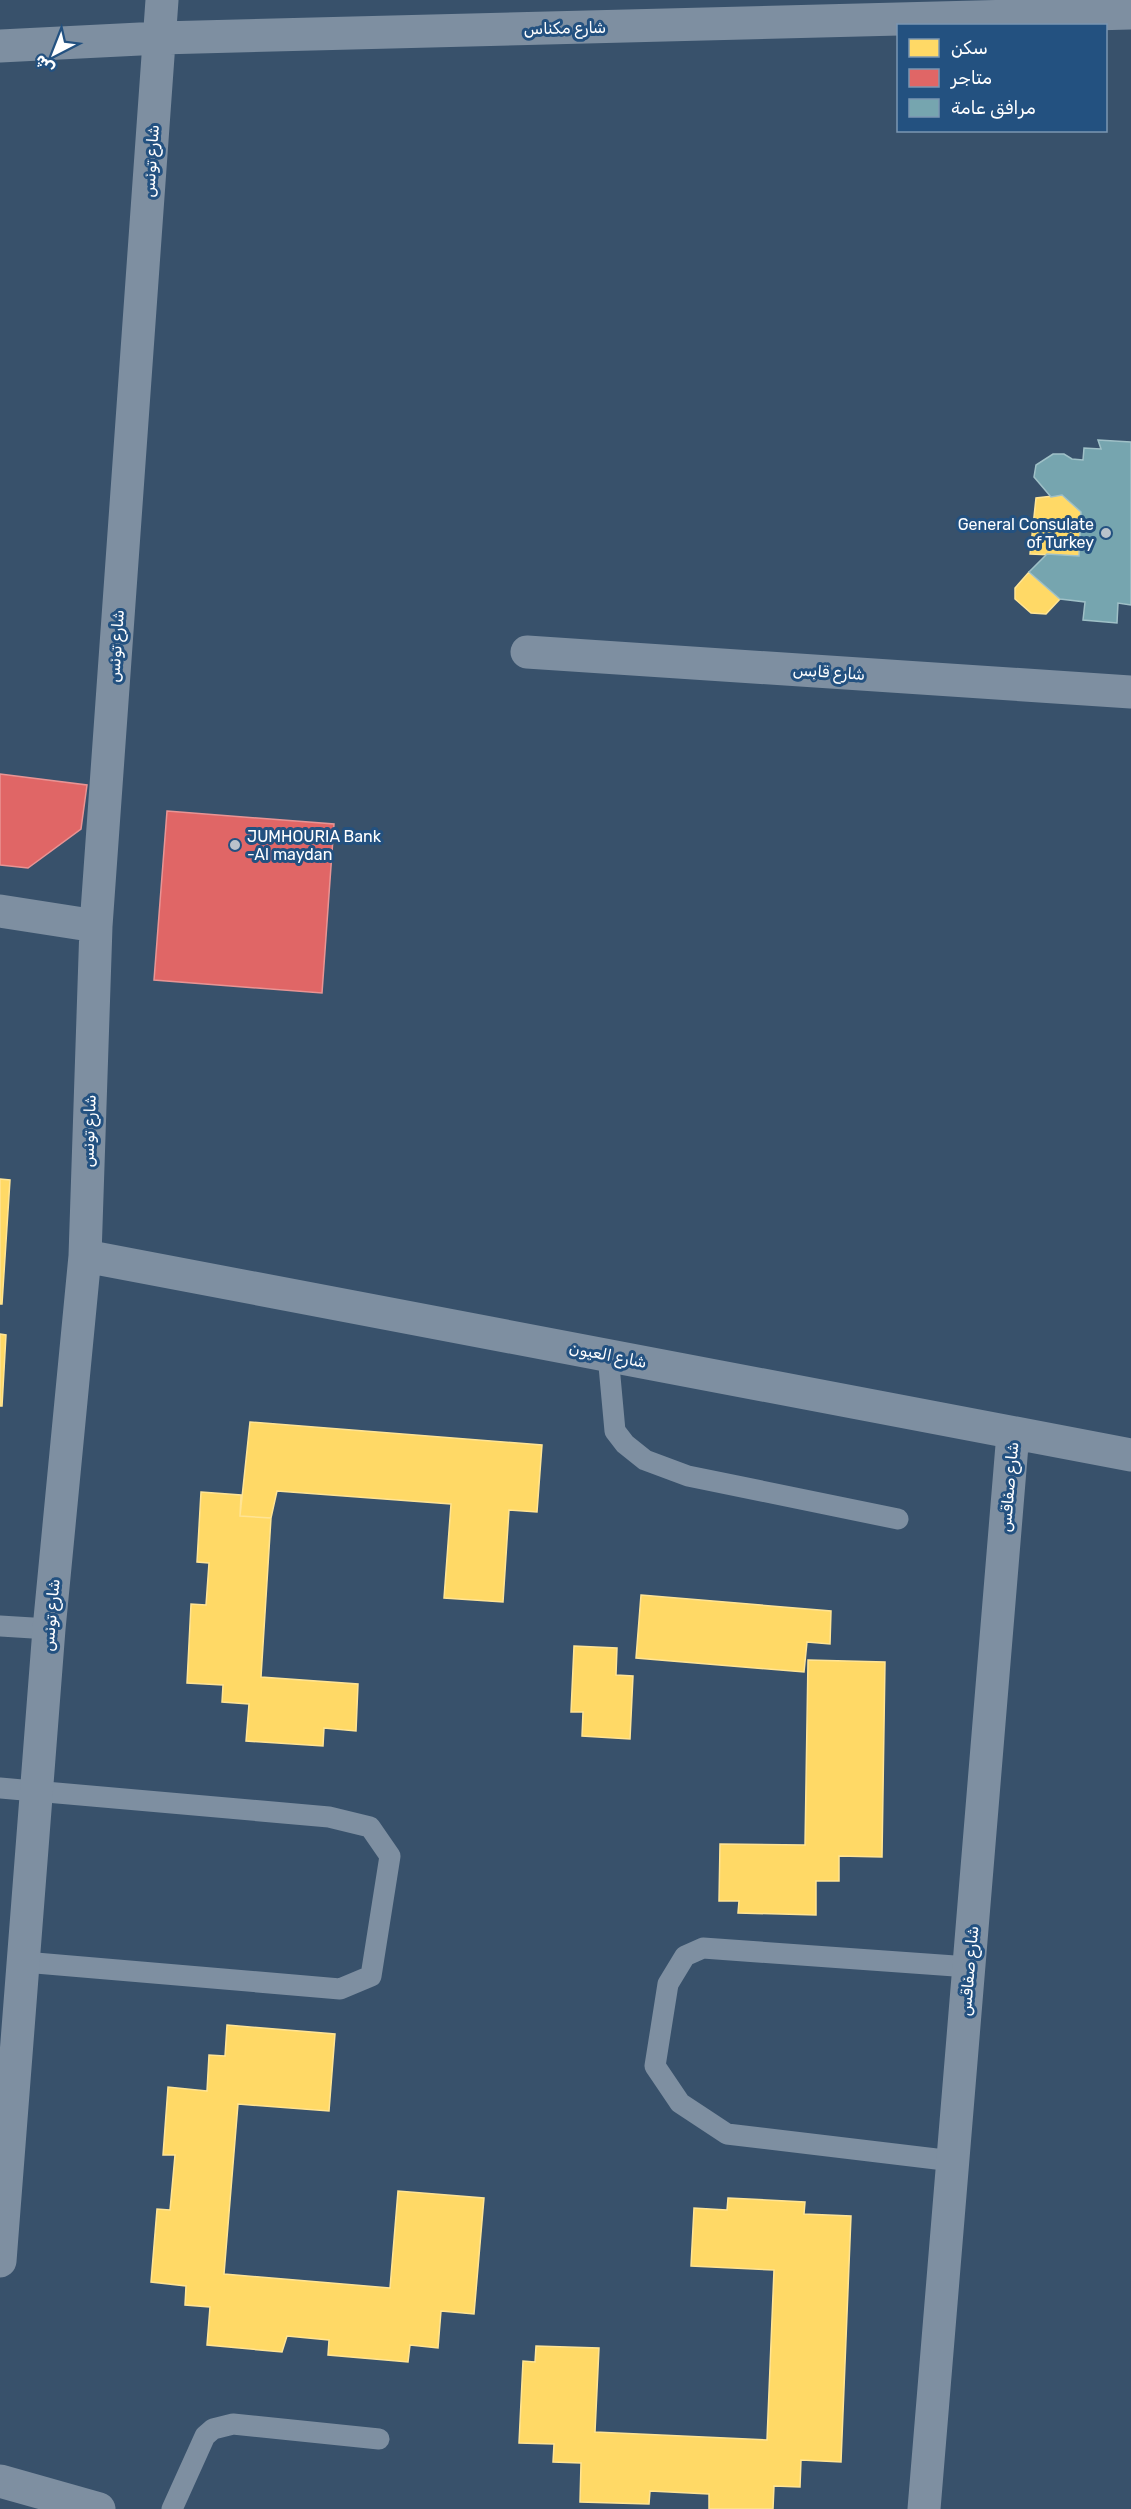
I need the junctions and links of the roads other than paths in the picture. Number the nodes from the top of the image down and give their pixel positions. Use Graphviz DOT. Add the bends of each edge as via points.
graph roads {
  1 [pos="162,0"];
  2 [pos="1131,13"];
  3 [pos="160,38"];
  4 [pos="0,46"];
  5 [pos="527,651"];
  6 [pos="1131,692"];
  7 [pos="0,911"];
  8 [pos="96,926"];
  9 [pos="85,1256"];
  10 [pos="608,1355"];
  11 [pos="1013,1433"];
  12 [pos="1131,1455"];
  13 [pos="898,1519"];
  14 [pos="0,1626"];
  15 [pos="49,1629"];
  16 [pos="0,1788"];
  17 [pos="37,1792"];
  18 [pos="24,1962"];
  19 [pos="969,1967"];
  20 [pos="953,2161"];
  21 [pos="0,2261"];
  22 [pos="380,2439"];
  23 [pos="0,2481"];
  24 [pos="99,2509"];
  25 [pos="172,2509"];
  26 [pos="924,2509"];
  1 -- 3 [label="street, شارع تونس"];
  2 -- 3 [label="street, شارع مكناس"];
  3 -- 4 [label="street, شارع مكناس"];
  3 -- 8 [label="street, شارع تونس"];
  5 -- 6 [label="street, شارع قابس"];
  7 -- 8 [label="street"];
  8 -- 9 [label="street, شارع تونس"];
  9 -- 10 [label="street, شارع العيون"];
  9 -- 15 [label="street, شارع تونس"];
  10 -- 11 [label="street, شارع العيون"];
  10 -- 13 [label="lane" via="615,1431 645,1460 688,1476"];
  11 -- 12 [label="street, شارع العيون"];
  11 -- 19 [label="street, شارع صفاقس"];
  14 -- 15 [label="lane"];
  15 -- 17 [label="street, شارع تونس"];
  16 -- 17 [label="lane"];
  17 -- 18 [label="street, شارع تونس"];
  17 -- 18 [label="lane" via="329,1817 370,1827 390,1856 371,1976 340,1989"];
  18 -- 21 [label="street, شارع تونس"];
  19 -- 20 [label="street, شارع صفاقس"];
  19 -- 20 [label="lane" via="704,1948 685,1956 668,1984 655,2066 680,2103 727,2134"];
  20 -- 26 [label="street, شارع صفاقس"];
  22 -- 25 [label="lane" via="233,2424 213,2429 205,2436"];
  23 -- 24 [label="street"];
}
